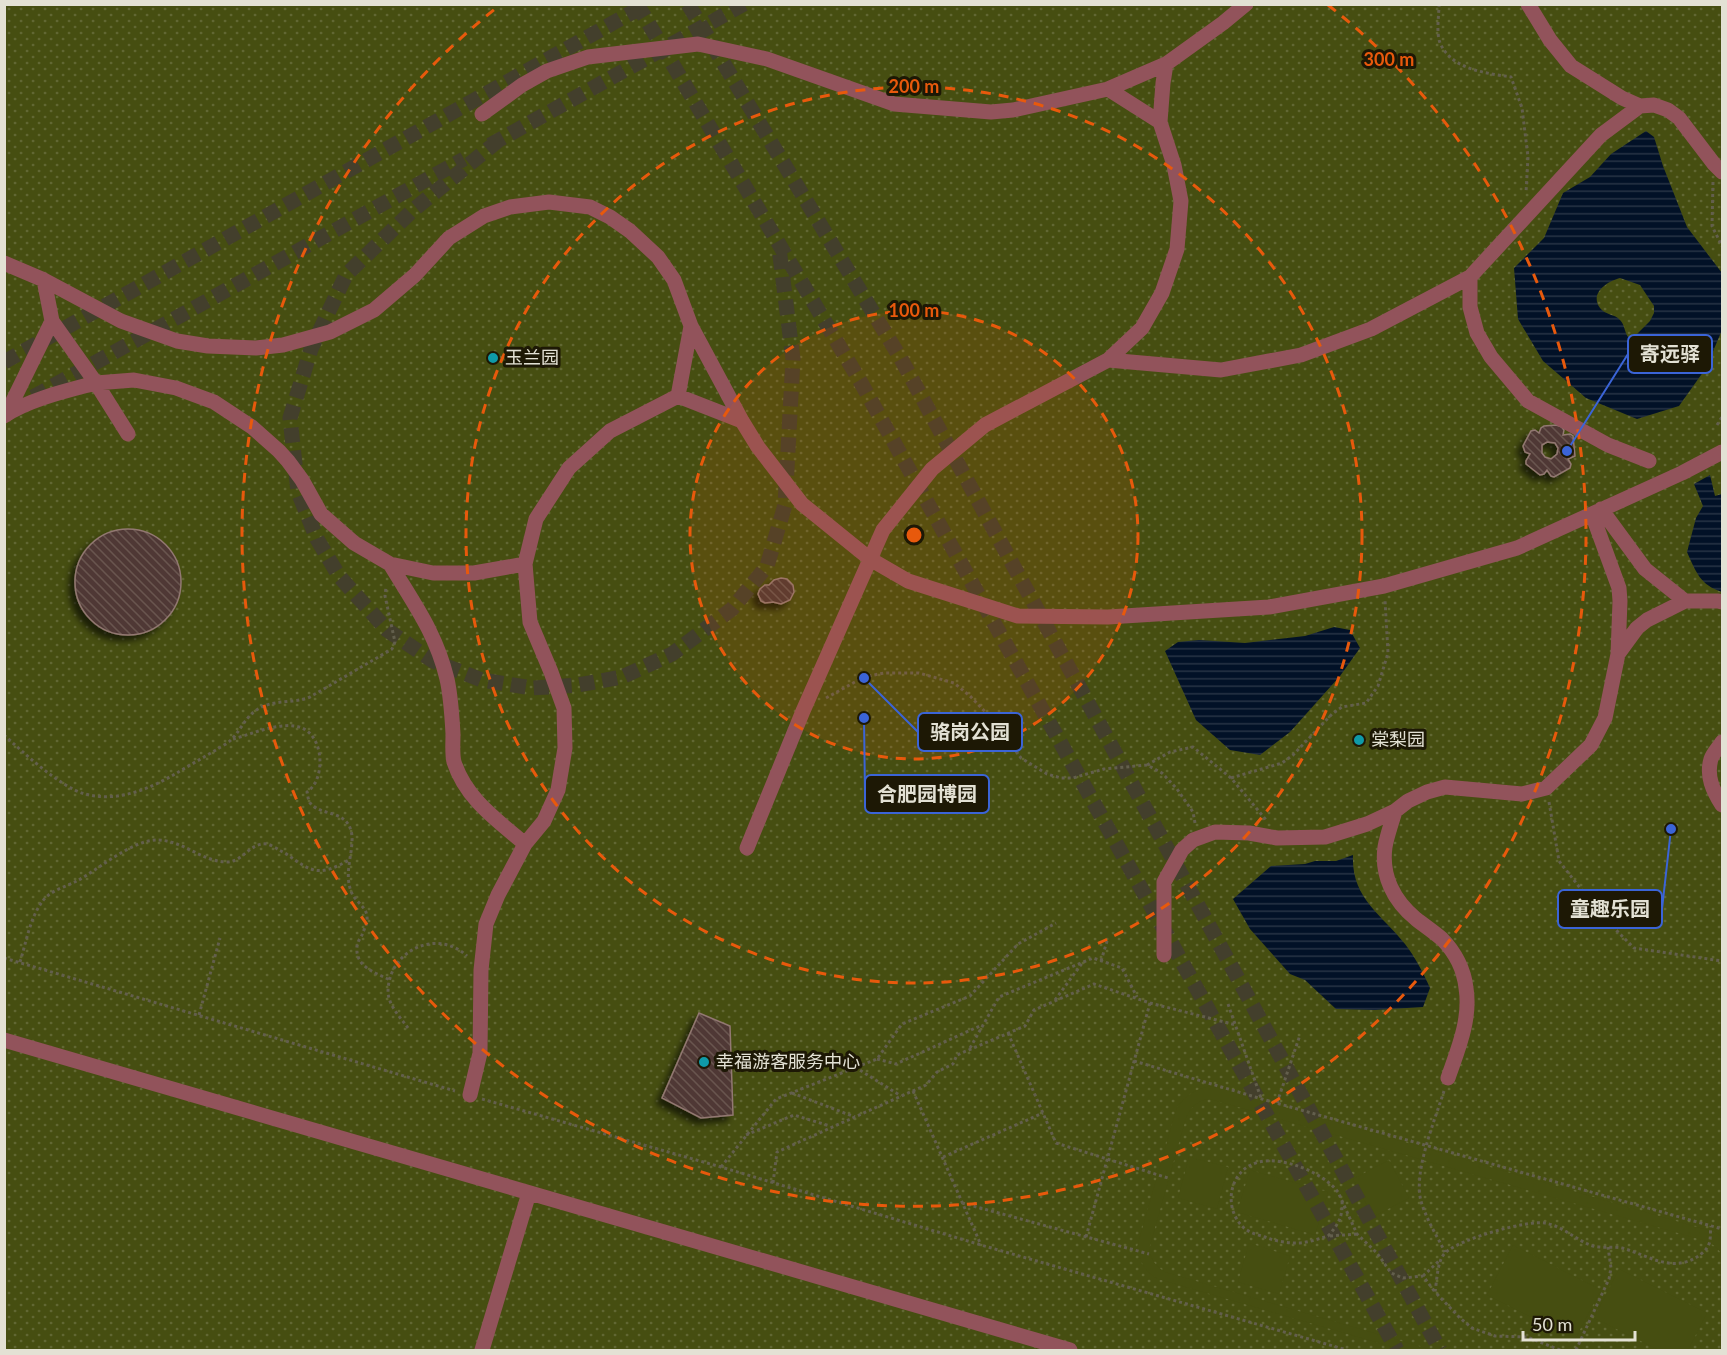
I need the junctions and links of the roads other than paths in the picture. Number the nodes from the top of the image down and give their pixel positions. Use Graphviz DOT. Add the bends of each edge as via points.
graph roads {
  1 [pos="1246,4"];
  2 [pos="1528,4"];
  3 [pos="1166,64"];
  4 [pos="1108,89"];
  5 [pos="1640,106"];
  6 [pos="482,114"];
  7 [pos="1160,122"];
  8 [pos="1718,168"];
  9 [pos="4,263"];
  10 [pos="1470,277"];
  11 [pos="44,280"];
  12 [pos="52,321"];
  13 [pos="691,326"];
  14 [pos="1108,360"];
  15 [pos="96,383"];
  16 [pos="678,396"];
  17 [pos="5,415"];
  18 [pos="742,421"];
  19 [pos="128,434"];
  20 [pos="1722,452"];
  21 [pos="1649,461"];
  22 [pos="1597,512"];
  23 [pos="870,559"];
  24 [pos="525,564"];
  25 [pos="393,569"];
  26 [pos="1685,601"];
  27 [pos="1722,602"];
  28 [pos="1618,654"];
  29 [pos="1722,742"];
  30 [pos="1722,805"];
  31 [pos="1395,811"];
  32 [pos="525,844"];
  33 [pos="747,848"];
  34 [pos="1164,955"];
  35 [pos="4,1040"];
  36 [pos="1448,1078"];
  37 [pos="470,1095"];
  38 [pos="529,1192"];
  39 [pos="482,1350"];
  40 [pos="1070,1350"];
  1 -- 3 [label="street"];
  2 -- 5 [label="street" via="1571,66"];
  3 -- 4 [label="street"];
  3 -- 7 [label="street"];
  4 -- 6 [label="street" via="991,112 894,104 767,59 698,44 588,57 547,71"];
  4 -- 7 [label="street"];
  5 -- 8 [label="street" via="1654,105 1680,118"];
  5 -- 10 [label="street" via="1601,135"];
  7 -- 14 [label="street" via="1181,201 1177,249 1162,293 1142,328"];
  9 -- 11 [label="street"];
  10 -- 14 [label="street" via="1371,329 1301,355 1221,370"];
  10 -- 21 [label="street" via="1470,307 1477,333 1491,357 1528,401 1608,445"];
  11 -- 12 [label="street"];
  11 -- 13 [label="street" via="121,321 177,341 234,348 283,345 330,332 374,310 415,275 449,238 484,216 510,207 549,202 590,207 630,231 658,257 674,280"];
  12 -- 15 [label="street"];
  12 -- 17 [label="street"];
  13 -- 16 [label="street"];
  13 -- 18 [label="street"];
  14 -- 23 [label="street" via="976,432 932,469 883,530"];
  15 -- 17 [label="street" via="52,395"];
  15 -- 19 [label="street"];
  15 -- 25 [label="street" via="134,380 176,388 214,402 279,451 302,480 321,514 354,543"];
  16 -- 18 [label="street"];
  16 -- 24 [label="street" via="610,431 569,468 536,519"];
  18 -- 23 [label="street" via="802,504"];
  20 -- 22 [label="street"];
  22 -- 23 [label="street" via="1517,548 1384,586 1269,607 1108,617 1018,616 908,581"];
  22 -- 26 [label="street" via="1645,569"];
  22 -- 28 [label="street" via="1620,601"];
  23 -- 33 [label="street"];
  24 -- 25 [label="street" via="474,573"];
  24 -- 32 [label="street" via="530,622 564,708 565,748 558,790 544,821"];
  25 -- 32 [label="street" via="434,636 447,680 454,760 470,794"];
  26 -- 27 [label="street"];
  26 -- 28 [label="street" via="1647,620"];
  28 -- 31 [label="street" via="1605,718 1591,745 1546,788 1522,794 1445,788 1418,796"];
  29 -- 30 [label="street" via="1711,757 1710,774 1713,791"];
  31 -- 34 [label="street" via="1325,837 1277,838 1215,832 1193,840 1182,850 1164,882"];
  31 -- 36 [label="street" via="1385,846 1388,883 1399,902 1452,951 1466,987 1466,1016"];
  32 -- 37 [label="street" via="486,924 480,1053"];
  35 -- 38 [label="street"];
  38 -- 39 [label="street"];
  38 -- 40 [label="street"];
}
